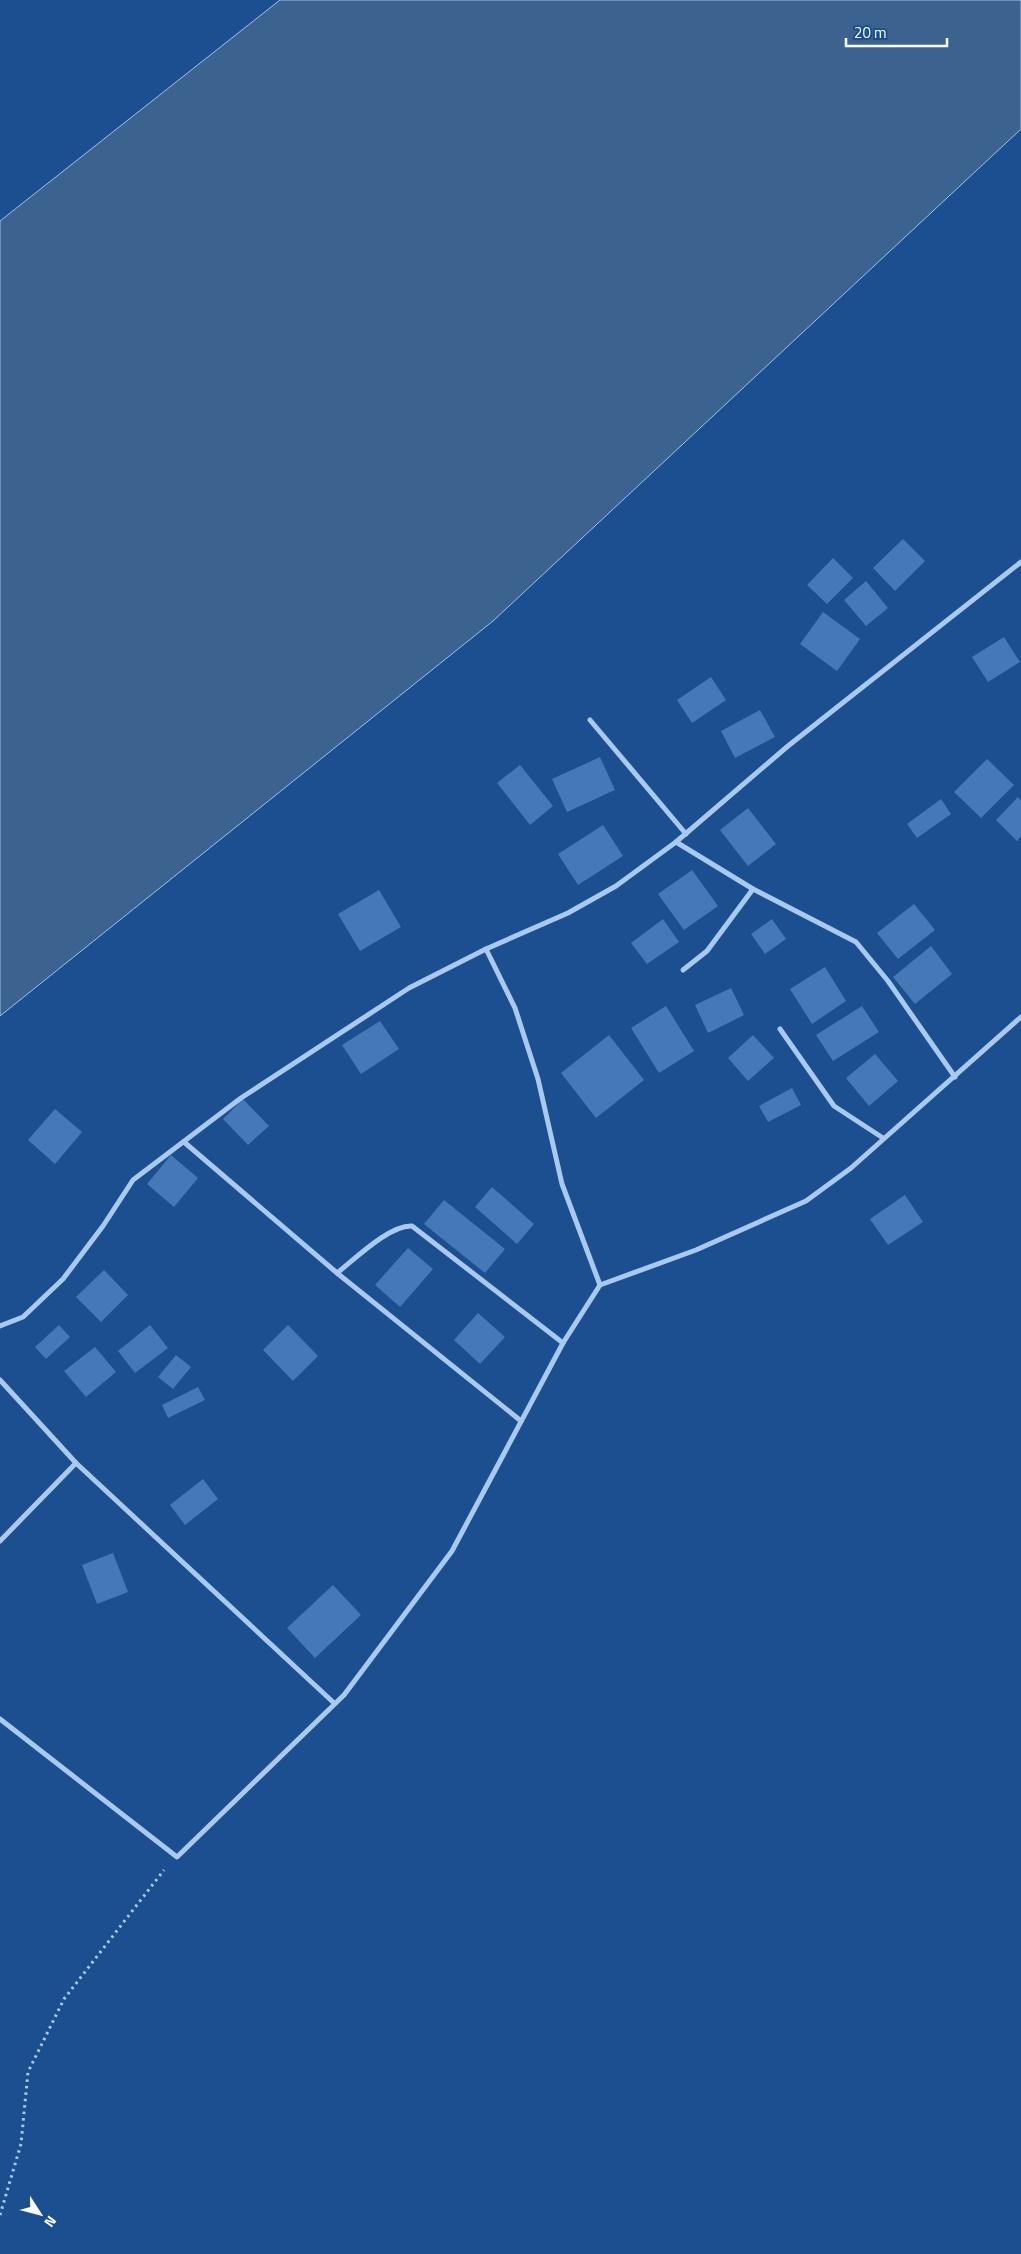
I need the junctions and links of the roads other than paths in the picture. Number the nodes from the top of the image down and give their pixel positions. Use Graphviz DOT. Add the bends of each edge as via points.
graph roads {
  1 [pos="1021,562"];
  2 [pos="590,720"];
  3 [pos="686,834"];
  4 [pos="676,842"];
  5 [pos="753,889"];
  6 [pos="486,949"];
  7 [pos="683,970"];
  8 [pos="1021,1017"];
  9 [pos="780,1029"];
  10 [pos="955,1077"];
  11 [pos="883,1138"];
  12 [pos="184,1142"];
  13 [pos="337,1273"];
  14 [pos="600,1285"];
  15 [pos="0,1326"];
  16 [pos="563,1343"];
  17 [pos="0,1380"];
  18 [pos="521,1421"];
  19 [pos="76,1463"];
  20 [pos="0,1541"];
  21 [pos="334,1703"];
  22 [pos="0,1719"];
  1 -- 3 [label="street" via="788,746"];
  2 -- 3 [label="street"];
  3 -- 4 [label="street"];
  4 -- 5 [label="street"];
  4 -- 6 [label="street" via="616,886 568,913"];
  5 -- 7 [label="street" via="707,951"];
  5 -- 10 [label="street" via="856,942 888,981"];
  6 -- 12 [label="street" via="409,988 241,1098"];
  6 -- 14 [label="street" via="515,1008 538,1079 562,1184"];
  8 -- 10 [label="street"];
  9 -- 11 [label="street" via="834,1106"];
  10 -- 11 [label="street"];
  11 -- 14 [label="street" via="851,1168 806,1201 696,1250"];
  12 -- 13 [label="street"];
  12 -- 15 [label="street" via="133,1180 63,1279 48,1295 23,1317"];
  13 -- 16 [label="street" via="382,1238 404,1226 412,1226"];
  13 -- 18 [label="street"];
  14 -- 16 [label="street"];
  16 -- 18 [label="street"];
  17 -- 19 [label="street"];
  18 -- 21 [label="street" via="452,1551 353,1684"];
  19 -- 20 [label="street"];
  19 -- 21 [label="street"];
  21 -- 22 [label="street" via="177,1857"];
}
